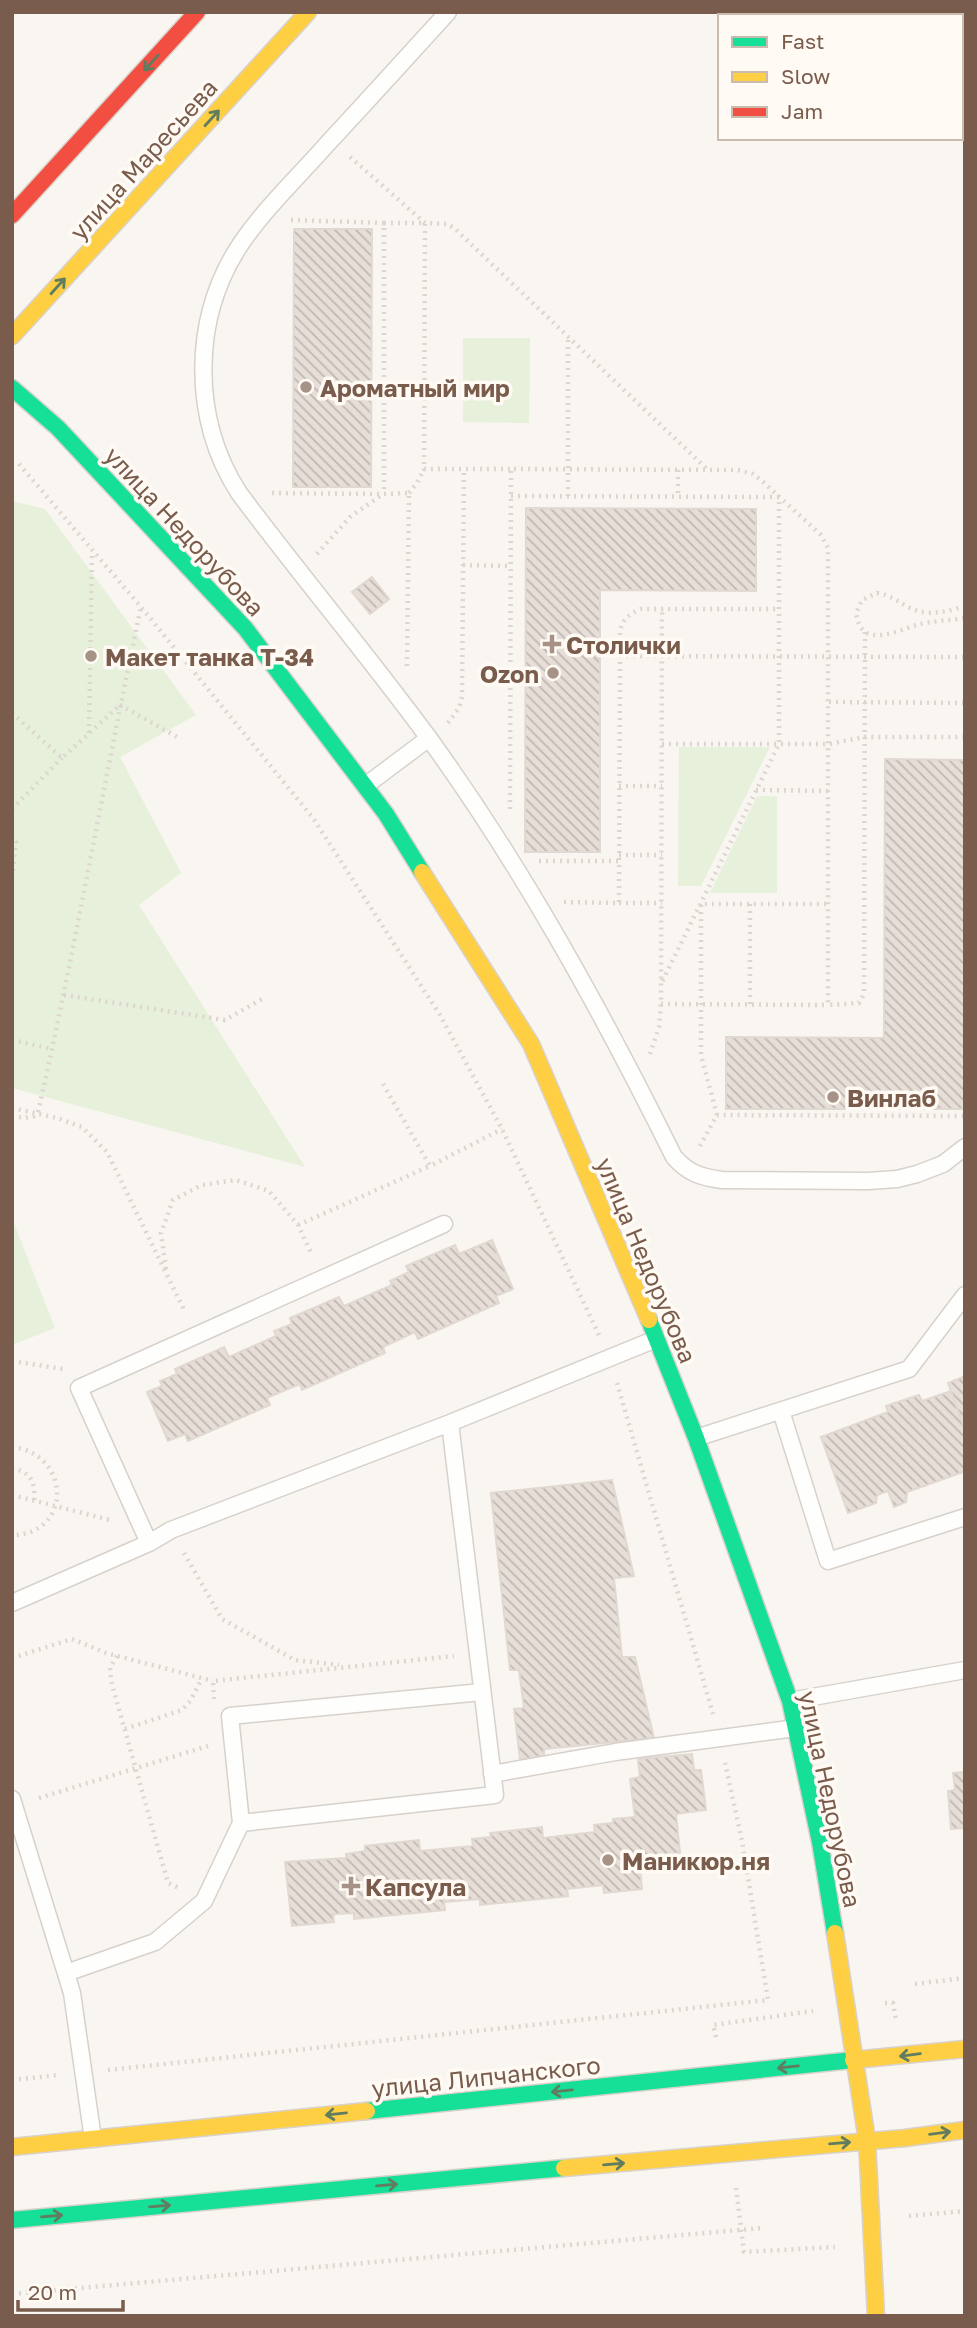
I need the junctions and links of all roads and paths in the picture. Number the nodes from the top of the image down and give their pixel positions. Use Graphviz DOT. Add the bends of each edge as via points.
graph roads {
  1 [pos="197,12"];
  2 [pos="307,12"];
  3 [pos="448,12"];
  4 [pos="332,140"];
  5 [pos="12,215"];
  6 [pos="259,220"];
  7 [pos="384,222"];
  8 [pos="425,223"];
  9 [pos="12,336"];
  10 [pos="568,336"];
  11 [pos="12,388"];
  12 [pos="19,464"];
  13 [pos="424,469"];
  14 [pos="464,469"];
  15 [pos="511,469"];
  16 [pos="568,469"];
  17 [pos="678,469"];
  18 [pos="708,470"];
  19 [pos="240,493"];
  20 [pos="408,493"];
  21 [pos="384,494"];
  22 [pos="511,496"];
  23 [pos="568,496"];
  24 [pos="678,497"];
  25 [pos="779,497"];
  26 [pos="93,550"];
  27 [pos="463,565"];
  28 [pos="510,565"];
  29 [pos="301,572"];
  30 [pos="965,606"];
  31 [pos="141,607"];
  32 [pos="662,609"];
  33 [pos="779,609"];
  34 [pos="965,618"];
  35 [pos="865,631"];
  36 [pos="620,656"];
  37 [pos="662,656"];
  38 [pos="779,656"];
  39 [pos="829,656"];
  40 [pos="865,657"];
  41 [pos="965,657"];
  42 [pos="829,702"];
  43 [pos="865,702"];
  44 [pos="965,703"];
  45 [pos="120,705"];
  46 [pos="407,709"];
  47 [pos="12,713"];
  48 [pos="89,733"];
  49 [pos="865,737"];
  50 [pos="965,737"];
  51 [pos="179,738"];
  52 [pos="429,738"];
  53 [pos="662,744"];
  54 [pos="779,744"];
  55 [pos="829,744"];
  56 [pos="62,758"];
  57 [pos="365,786"];
  58 [pos="619,786"];
  59 [pos="662,786"];
  60 [pos="756,790"];
  61 [pos="829,791"];
  62 [pos="12,809"];
  63 [pos="12,835"];
  64 [pos="662,855"];
  65 [pos="619,858"];
  66 [pos="509,861"];
  67 [pos="12,879"];
  68 [pos="535,902"];
  69 [pos="619,903"];
  70 [pos="662,903"];
  71 [pos="701,904"];
  72 [pos="750,904"];
  73 [pos="828,904"];
  74 [pos="661,984"];
  75 [pos="64,995"];
  76 [pos="262,999"];
  77 [pos="661,1004"];
  78 [pos="700,1004"];
  79 [pos="750,1004"];
  80 [pos="828,1005"];
  81 [pos="12,1040"];
  82 [pos="52,1049"];
  83 [pos="636,1083"];
  84 [pos="383,1084"];
  85 [pos="12,1108"];
  86 [pos="38,1112"];
  87 [pos="717,1115"];
  88 [pos="12,1116"];
  89 [pos="965,1116"];
  90 [pos="502,1129"];
  91 [pos="965,1147"];
  92 [pos="430,1166"];
  93 [pos="685,1170"];
  94 [pos="444,1224"];
  95 [pos="298,1225"];
  96 [pos="166,1273"];
  97 [pos="322,1279"];
  98 [pos="965,1296"];
  99 [pos="196,1335"];
  100 [pos="656,1339"];
  101 [pos="609,1358"];
  102 [pos="781,1410"];
  103 [pos="450,1423"];
  104 [pos="696,1438"];
  105 [pos="12,1447"];
  106 [pos="12,1468"];
  107 [pos="12,1496"];
  108 [pos="34,1501"];
  109 [pos="55,1507"];
  110 [pos="965,1517"];
  111 [pos="171,1531"];
  112 [pos="12,1535"];
  113 [pos="146,1536"];
  114 [pos="12,1604"];
  115 [pos="117,1656"];
  116 [pos="12,1658"];
  117 [pos="965,1670"];
  118 [pos="202,1678"];
  119 [pos="212,1681"];
  120 [pos="482,1692"];
  121 [pos="790,1700"];
  122 [pos="360,1704"];
  123 [pos="796,1728"];
  124 [pos="125,1729"];
  125 [pos="232,1740"];
  126 [pos="720,1740"];
  127 [pos="136,1767"];
  128 [pos="492,1774"];
  129 [pos="13,1803"];
  130 [pos="241,1823"];
  131 [pos="204,1901"];
  132 [pos="66,1973"];
  133 [pos="965,1978"];
  134 [pos="915,1984"];
  135 [pos="965,2049"];
  136 [pos="856,2060"];
  137 [pos="84,2073"];
  138 [pos="12,2080"];
  139 [pos="965,2130"];
  140 [pos="93,2139"];
  141 [pos="867,2140"];
  142 [pos="12,2147"];
  143 [pos="965,2211"];
  144 [pos="909,2216"];
  145 [pos="12,2220"];
  146 [pos="762,2228"];
  147 [pos="873,2244"];
  148 [pos="744,2252"];
  149 [pos="12,2294"];
  150 [pos="876,2316"];
  1 -- 5 [label="street, one-way"];
  9 -- 2 [label="street, улица Маресьева, one-way"];
  3 -- 4 [label="lane"];
  4 -- 6 [label="lane"];
  4 -- 8 [label="path"];
  6 -- 7 [label="path"];
  6 -- 19 [label="lane" via="228,266 214,299 204,355 206,413 212,439"];
  7 -- 8 [label="path"];
  7 -- 21 [label="path"];
  8 -- 10 [label="path" via="454,228"];
  8 -- 13 [label="path"];
  10 -- 16 [label="path"];
  10 -- 18 [label="path"];
  11 -- 57 [label="street, улица Недорубова" via="58,428 245,628"];
  12 -- 26 [label="path"];
  13 -- 14 [label="path"];
  13 -- 20 [label="path"];
  14 -- 15 [label="path"];
  14 -- 27 [label="path"];
  15 -- 16 [label="path"];
  15 -- 22 [label="path"];
  16 -- 17 [label="path"];
  16 -- 23 [label="path"];
  17 -- 18 [label="path"];
  17 -- 24 [label="path"];
  18 -- 25 [label="path" via="746,471"];
  19 -- 21 [label="path"];
  19 -- 29 [label="lane"];
  20 -- 21 [label="path"];
  20 -- 46 [label="path"];
  21 -- 29 [label="path" via="350,517"];
  22 -- 23 [label="path"];
  22 -- 28 [label="path"];
  23 -- 24 [label="path"];
  24 -- 25 [label="path"];
  25 -- 33 [label="path"];
  25 -- 39 [label="path" via="821,535 828,548"];
  26 -- 31 [label="path"];
  26 -- 48 [label="path"];
  27 -- 28 [label="path"];
  27 -- 52 [label="path" via="462,696 454,717"];
  28 -- 66 [label="path"];
  29 -- 46 [label="lane"];
  30 -- 35 [label="path" via="919,612 877,593 858,605 857,622"];
  31 -- 45 [label="path"];
  31 -- 90 [label="path" via="313,818 440,1014"];
  32 -- 33 [label="path"];
  32 -- 36 [label="path" via="628,614 620,632"];
  32 -- 37 [label="path"];
  33 -- 38 [label="path"];
  34 -- 35 [label="path" via="887,635"];
  35 -- 40 [label="path"];
  36 -- 37 [label="path"];
  36 -- 58 [label="path"];
  37 -- 38 [label="path"];
  37 -- 53 [label="path"];
  38 -- 39 [label="path"];
  38 -- 54 [label="path"];
  39 -- 40 [label="path"];
  39 -- 42 [label="path"];
  40 -- 41 [label="path"];
  40 -- 43 [label="path"];
  42 -- 43 [label="path"];
  42 -- 55 [label="path"];
  43 -- 44 [label="path"];
  43 -- 49 [label="path"];
  45 -- 48 [label="path"];
  45 -- 51 [label="path"];
  45 -- 75 [label="path"];
  46 -- 52 [label="lane"];
  47 -- 56 [label="path"];
  48 -- 56 [label="path"];
  49 -- 50 [label="path"];
  49 -- 55 [label="path"];
  49 -- 80 [label="path" via="864,993 859,1003"];
  52 -- 57 [label="lane"];
  52 -- 66 [label="lane"];
  53 -- 54 [label="path"];
  53 -- 59 [label="path"];
  54 -- 55 [label="path"];
  54 -- 60 [label="path"];
  55 -- 61 [label="path"];
  56 -- 62 [label="path"];
  57 -- 100 [label="street, улица Недорубова" via="530,1044"];
  58 -- 59 [label="path"];
  58 -- 65 [label="path"];
  59 -- 64 [label="path"];
  60 -- 61 [label="path"];
  60 -- 71 [label="path"];
  61 -- 73 [label="path"];
  63 -- 67 [label="path" via="16,842"];
  64 -- 65 [label="path"];
  64 -- 70 [label="path"];
  65 -- 66 [label="path"];
  65 -- 69 [label="path"];
  66 -- 68 [label="lane"];
  68 -- 69 [label="path"];
  68 -- 83 [label="lane"];
  69 -- 70 [label="path"];
  70 -- 74 [label="path"];
  71 -- 72 [label="path"];
  71 -- 74 [label="path"];
  71 -- 78 [label="path"];
  72 -- 73 [label="path"];
  72 -- 79 [label="path"];
  73 -- 80 [label="path"];
  74 -- 77 [label="path"];
  75 -- 76 [label="path" via="225,1020"];
  75 -- 82 [label="path"];
  77 -- 78 [label="path"];
  77 -- 83 [label="path" via="656,1041"];
  78 -- 79 [label="path"];
  78 -- 87 [label="path" via="703,1069"];
  79 -- 80 [label="path"];
  81 -- 82 [label="path"];
  82 -- 86 [label="path"];
  83 -- 93 [label="lane"];
  84 -- 92 [label="path"];
  85 -- 86 [label="path"];
  86 -- 88 [label="path" via="25,1118"];
  86 -- 96 [label="path" via="82,1128 107,1152"];
  87 -- 89 [label="path"];
  87 -- 93 [label="path"];
  90 -- 92 [label="path"];
  90 -- 101 [label="path"];
  91 -- 93 [label="lane" via="943,1164 897,1179 722,1181"];
  92 -- 95 [label="path"];
  94 -- 97 [label="lane"];
  95 -- 96 [label="path" via="269,1191 236,1181 202,1185 173,1200 161,1233"];
  95 -- 97 [label="path"];
  96 -- 99 [label="path"];
  97 -- 99 [label="lane"];
  98 -- 102 [label="lane" via="909,1368"];
  99 -- 113 [label="lane" via="79,1388"];
  100 -- 101 [label="lane"];
  100 -- 104 [label="street, улица Недорубова"];
  101 -- 103 [label="lane"];
  101 -- 126 [label="path"];
  102 -- 104 [label="lane"];
  102 -- 110 [label="lane" via="828,1561"];
  103 -- 111 [label="lane"];
  103 -- 120 [label="lane"];
  104 -- 121 [label="street, улица Недорубова"];
  105 -- 109 [label="path" via="46,1461 56,1482"];
  106 -- 108 [label="path" via="33,1480"];
  107 -- 108 [label="path"];
  108 -- 109 [label="path"];
  109 -- 112 [label="path" via="43,1526"];
  109 -- 113 [label="path"];
  111 -- 113 [label="lane"];
  111 -- 122 [label="path" via="222,1619 295,1660 350,1667"];
  113 -- 114 [label="lane"];
  115 -- 116 [label="path" via="72,1639"];
  115 -- 118 [label="path"];
  115 -- 124 [label="path" via="110,1668 111,1681"];
  117 -- 121 [label="lane"];
  118 -- 119 [label="path"];
  118 -- 124 [label="path" via="182,1710"];
  120 -- 122 [label="lane"];
  120 -- 128 [label="lane"];
  121 -- 123 [label="street, улица Недорубова"];
  122 -- 125 [label="lane" via="230,1716"];
  123 -- 126 [label="lane"];
  123 -- 136 [label="street, улица Недорубова"];
  124 -- 127 [label="path"];
  125 -- 127 [label="path"];
  125 -- 130 [label="lane"];
  126 -- 128 [label="lane" via="615,1752"];
  126 -- 137 [label="path" via="768,2000"];
  127 -- 129 [label="path"];
  127 -- 131 [label="path" via="168,1883"];
  128 -- 130 [label="lane" via="495,1795"];
  129 -- 132 [label="lane"];
  130 -- 131 [label="lane"];
  131 -- 132 [label="lane" via="155,1942"];
  132 -- 137 [label="lane"];
  133 -- 134 [label="path"];
  135 -- 136 [label="street, улица Липчанского, one-way"];
  136 -- 140 [label="street, улица Липчанского, one-way"];
  136 -- 141 [label="street, улица Недорубова"];
  137 -- 138 [label="path"];
  137 -- 140 [label="lane"];
  141 -- 139 [label="street, one-way"];
  140 -- 142 [label="street, улица Липчанского"];
  145 -- 141 [label="street, one-way"];
  141 -- 147 [label="street, улица Недорубова"];
  143 -- 144 [label="path"];
  146 -- 149 [label="path"];
  147 -- 148 [label="path"];
  147 -- 150 [label="street, улица Недорубова"];
}
